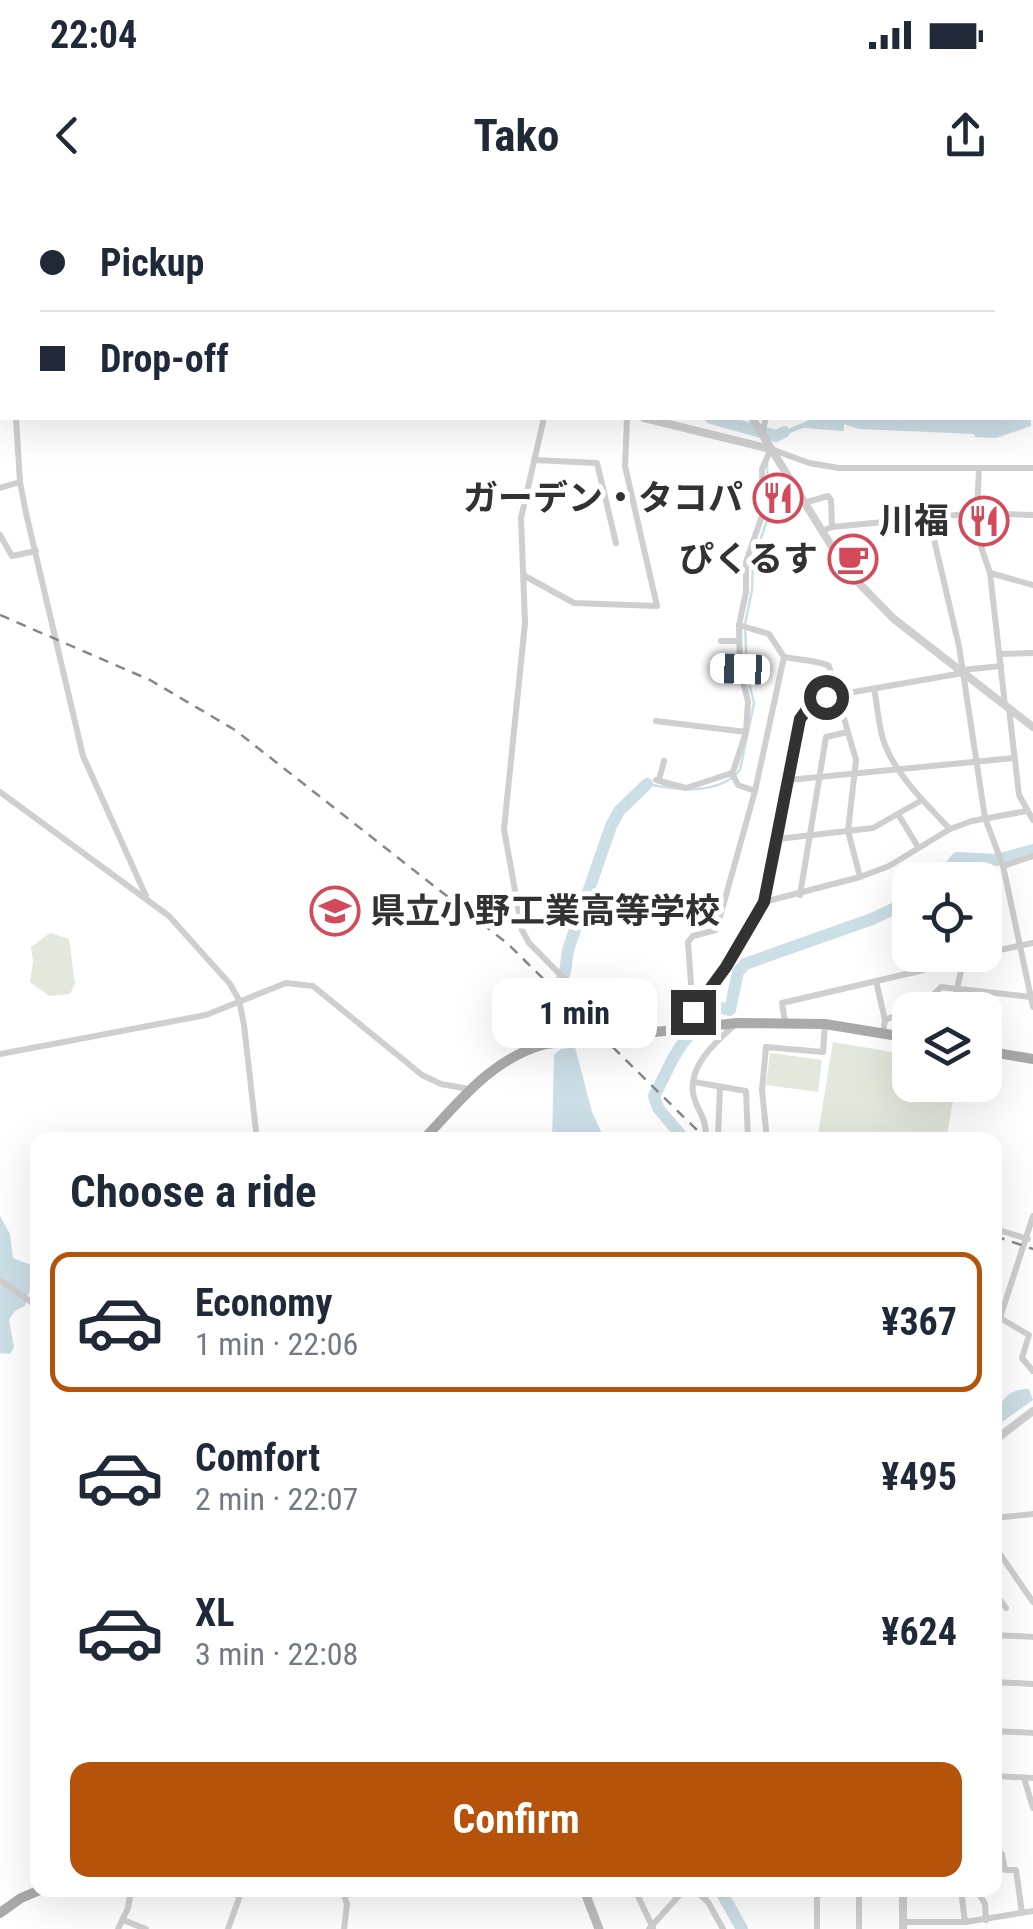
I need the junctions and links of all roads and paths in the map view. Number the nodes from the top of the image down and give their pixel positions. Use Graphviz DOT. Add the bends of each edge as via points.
graph roads {
  1 [pos="16,420"];
  2 [pos="544,420"];
  3 [pos="627,420"];
  4 [pos="652,420"];
  5 [pos="753,420"];
  6 [pos="765,420"];
  7 [pos="762,432"];
  8 [pos="772,449"];
  9 [pos="534,460"];
  10 [pos="979,468"];
  11 [pos="1033,468"];
  12 [pos="20,482"];
  13 [pos="0,488"];
  14 [pos="803,503"];
  15 [pos="974,513"];
  16 [pos="1033,514"];
  17 [pos="929,518"];
  18 [pos="832,528"];
  19 [pos="821,532"];
  20 [pos="0,535"];
  21 [pos="616,543"];
  22 [pos="36,551"];
  23 [pos="990,574"];
  24 [pos="525,576"];
  25 [pos="1033,585"];
  26 [pos="743,625"];
  27 [pos="738,641"];
  28 [pos="720,642"];
  29 [pos="1033,652"];
  30 [pos="1000,654"];
  31 [pos="784,657"];
  32 [pos="1001,666"];
  33 [pos="713,668"];
  34 [pos="740,669"];
  35 [pos="963,671"];
  36 [pos="874,689"];
  37 [pos="837,694"];
  38 [pos="1007,708"];
  39 [pos="656,720"];
  40 [pos="1033,727"];
  41 [pos="746,732"];
  42 [pos="848,732"];
  43 [pos="1014,758"];
  44 [pos="664,761"];
  45 [pos="976,764"];
  46 [pos="900,769"];
  47 [pos="857,774"];
  48 [pos="733,775"];
  49 [pos="818,777"];
  50 [pos="788,780"];
  51 [pos="755,791"];
  52 [pos="0,792"];
  53 [pos="922,800"];
  54 [pos="1027,811"];
  55 [pos="898,814"];
  56 [pos="985,818"];
  57 [pos="1033,820"];
  58 [pos="950,829"];
  59 [pos="848,831"];
  60 [pos="809,836"];
  61 [pos="778,839"];
  62 [pos="918,848"];
  63 [pos="1033,856"];
  64 [pos="1001,862"];
  65 [pos="1002,866"];
  66 [pos="860,877"];
  67 [pos="800,895"];
  68 [pos="146,896"];
  69 [pos="764,902"];
  70 [pos="1033,943"];
  71 [pos="1021,945"];
  72 [pos="1002,949"];
  73 [pos="910,972"];
  74 [pos="960,972"];
  75 [pos="876,981"];
  76 [pos="956,990"];
  77 [pos="1031,997"];
  78 [pos="239,1000"];
  79 [pos="1033,1006"];
  80 [pos="693,1012"];
  81 [pos="886,1020"];
  82 [pos="785,1022"];
  83 [pos="737,1023"];
  84 [pos="825,1024"];
  85 [pos="688,1027"];
  86 [pos="883,1033"];
  87 [pos="620,1035"];
  88 [pos="892,1035"];
  89 [pos="520,1036"];
  90 [pos="522,1050"];
  91 [pos="0,1054"];
  92 [pos="1002,1054"];
  93 [pos="1033,1059"];
  94 [pos="694,1082"];
  95 [pos="720,1088"];
  96 [pos="470,1090"];
  97 [pos="256,1132"];
  98 [pos="431,1132"];
  99 [pos="706,1132"];
  100 [pos="718,1132"];
  101 [pos="748,1132"];
  102 [pos="766,1132"];
  103 [pos="1032,1222"];
  104 [pos="1002,1231"];
  105 [pos="1028,1238"];
  106 [pos="0,1280"];
  107 [pos="30,1302"];
  108 [pos="1002,1312"];
  109 [pos="1002,1319"];
  110 [pos="1033,1372"];
  111 [pos="1033,1411"];
  112 [pos="1002,1435"];
  113 [pos="1033,1514"];
  114 [pos="1002,1517"];
  115 [pos="1002,1556"];
  116 [pos="1033,1602"];
  117 [pos="1002,1603"];
  118 [pos="1006,1608"];
  119 [pos="1002,1635"];
  120 [pos="1033,1636"];
  121 [pos="1002,1682"];
  122 [pos="1033,1684"];
  123 [pos="1002,1731"];
  124 [pos="1033,1733"];
  125 [pos="1002,1776"];
  126 [pos="1029,1778"];
  127 [pos="1033,1808"];
  128 [pos="1002,1854"];
  129 [pos="30,1894"];
  130 [pos="128,1897"];
  131 [pos="239,1897"];
  132 [pos="344,1897"];
  133 [pos="587,1897"];
  134 [pos="638,1897"];
  135 [pos="678,1897"];
  136 [pos="703,1897"];
  137 [pos="817,1897"];
  138 [pos="859,1897"];
  139 [pos="903,1897"];
  140 [pos="962,1897"];
  141 [pos="981,1897"];
  142 [pos="1033,1911"];
  143 [pos="0,1913"];
  144 [pos="1022,1913"];
  145 [pos="123,1920"];
  146 [pos="986,1920"];
  147 [pos="964,1922"];
  148 [pos="903,1926"];
  149 [pos="140,1928"];
  150 [pos="651,1928"];
  151 [pos="118,1929"];
  152 [pos="228,1929"];
  153 [pos="344,1929"];
  154 [pos="599,1929"];
  155 [pos="723,1929"];
  156 [pos="817,1929"];
  157 [pos="859,1929"];
  1 -- 12 [label="street"];
  2 -- 9 [label="street"];
  3 -- 24 [label="street" via="625,466 658,606 574,602"];
  4 -- 8 [label="street"];
  5 -- 7 [label="street"];
  6 -- 7 [label="street"];
  7 -- 8 [label="street"];
  8 -- 10 [label="street" via="828,467"];
  8 -- 14 [label="street"];
  8 -- 26 [label="street" via="762,469 763,513 746,562"];
  9 -- 21 [label="street" via="597,463"];
  9 -- 24 [label="street" via="521,518"];
  10 -- 11 [label="street"];
  10 -- 15 [label="street"];
  12 -- 13 [label="street"];
  12 -- 22 [label="street"];
  14 -- 18 [label="street" via="828,496"];
  14 -- 19 [label="street"];
  15 -- 16 [label="street"];
  15 -- 17 [label="street"];
  15 -- 23 [label="street"];
  17 -- 18 [label="street"];
  17 -- 35 [label="street"];
  18 -- 19 [label="street"];
  19 -- 35 [label="street" via="870,597"];
  20 -- 22 [label="street" via="12,556"];
  22 -- 68 [label="street" via="83,756"];
  23 -- 25 [label="street"];
  23 -- 30 [label="street"];
  24 -- 87 [label="street" via="504,829 522,930"];
  26 -- 27 [label="street"];
  26 -- 31 [label="street" via="774,638"];
  27 -- 28 [label="street"];
  27 -- 34 [label="street"];
  29 -- 30 [label="street"];
  30 -- 32 [label="street"];
  31 -- 37 [label="street" via="825,663"];
  31 -- 51 [label="street"];
  32 -- 35 [label="street"];
  32 -- 38 [label="street"];
  33 -- 34 [label="street"];
  34 -- 41 [label="street"];
  35 -- 36 [label="street"];
  35 -- 38 [label="street"];
  35 -- 45 [label="street"];
  36 -- 37 [label="street"];
  36 -- 46 [label="street" via="884,744"];
  37 -- 42 [label="street"];
  37 -- 50 [label="street" via="815,701 803,714"];
  38 -- 40 [label="street"];
  38 -- 43 [label="street"];
  39 -- 41 [label="street"];
  41 -- 48 [label="street"];
  42 -- 47 [label="street"];
  42 -- 49 [label="street" via="826,736"];
  43 -- 45 [label="street"];
  43 -- 54 [label="street"];
  44 -- 48 [label="street" via="658,780 686,788"];
  45 -- 46 [label="street"];
  45 -- 56 [label="street"];
  46 -- 47 [label="street"];
  46 -- 53 [label="street"];
  47 -- 49 [label="street"];
  47 -- 59 [label="street"];
  48 -- 51 [label="street" via="738,785"];
  49 -- 50 [label="street"];
  49 -- 60 [label="street"];
  50 -- 61 [label="street"];
  51 -- 80 [label="street" via="716,930 688,942"];
  52 -- 68 [label="street"];
  53 -- 55 [label="street"];
  53 -- 58 [label="street"];
  54 -- 56 [label="street"];
  54 -- 57 [label="street"];
  55 -- 59 [label="street" via="873,828"];
  55 -- 62 [label="street"];
  56 -- 58 [label="street"];
  56 -- 64 [label="street"];
  58 -- 62 [label="street"];
  59 -- 60 [label="street"];
  59 -- 66 [label="street"];
  60 -- 61 [label="street"];
  60 -- 67 [label="street"];
  61 -- 69 [label="street"];
  62 -- 66 [label="street"];
  63 -- 65 [label="street"];
  65 -- 71 [label="street"];
  66 -- 67 [label="street"];
  67 -- 69 [label="street"];
  68 -- 78 [label="street" via="218,968"];
  69 -- 80 [label="street"];
  70 -- 71 [label="street"];
  71 -- 72 [label="street"];
  71 -- 77 [label="street"];
  73 -- 75 [label="street"];
  74 -- 76 [label="street"];
  75 -- 81 [label="street"];
  75 -- 82 [label="street" via="782,1002"];
  76 -- 77 [label="street"];
  76 -- 81 [label="street" via="941,987 925,1004"];
  77 -- 79 [label="street"];
  78 -- 91 [label="street" via="206,1015"];
  78 -- 96 [label="street" via="286,983 313,986 422,1076"];
  78 -- 97 [label="street"];
  80 -- 85 [label="street"];
  81 -- 86 [label="street"];
  82 -- 83 [label="main road"];
  82 -- 84 [label="main road"];
  83 -- 85 [label="main road"];
  83 -- 94 [label="street" via="705,1054"];
  84 -- 86 [label="main road"];
  84 -- 102 [label="street" via="824,1052 766,1047"];
  85 -- 87 [label="main road"];
  86 -- 88 [label="main road"];
  87 -- 90 [label="main road"];
  89 -- 89 [label="street" via="527,1003 520,988 508,992 496,1026"];
  89 -- 90 [label="street"];
  90 -- 96 [label="main road"];
  92 -- 93 [label="main road"];
  94 -- 95 [label="street"];
  94 -- 99 [label="street"];
  95 -- 100 [label="street"];
  95 -- 101 [label="street" via="746,1091"];
  96 -- 98 [label="main road"];
  103 -- 105 [label="street"];
  104 -- 105 [label="street"];
  105 -- 108 [label="street"];
  106 -- 107 [label="street"];
  109 -- 110 [label="street" via="1029,1334 1022,1358"];
  111 -- 112 [label="street"];
  113 -- 114 [label="street"];
  115 -- 116 [label="street"];
  117 -- 118 [label="street"];
  119 -- 120 [label="street"];
  121 -- 122 [label="street"];
  123 -- 124 [label="street"];
  125 -- 126 [label="street"];
  126 -- 127 [label="street"];
  128 -- 144 [label="street" via="1005,1870 1016,1870"];
  129 -- 143 [label="main road"];
  130 -- 145 [label="street"];
  131 -- 152 [label="street"];
  132 -- 153 [label="street"];
  133 -- 154 [label="main road"];
  134 -- 150 [label="street"];
  135 -- 150 [label="street"];
  136 -- 155 [label="street"];
  137 -- 156 [label="street"];
  138 -- 157 [label="street"];
  139 -- 148 [label="street"];
  140 -- 147 [label="street"];
  141 -- 146 [label="street"];
  142 -- 144 [label="street"];
  144 -- 146 [label="street"];
  145 -- 149 [label="street"];
  145 -- 151 [label="street"];
  146 -- 147 [label="street"];
  147 -- 148 [label="street"];
}
